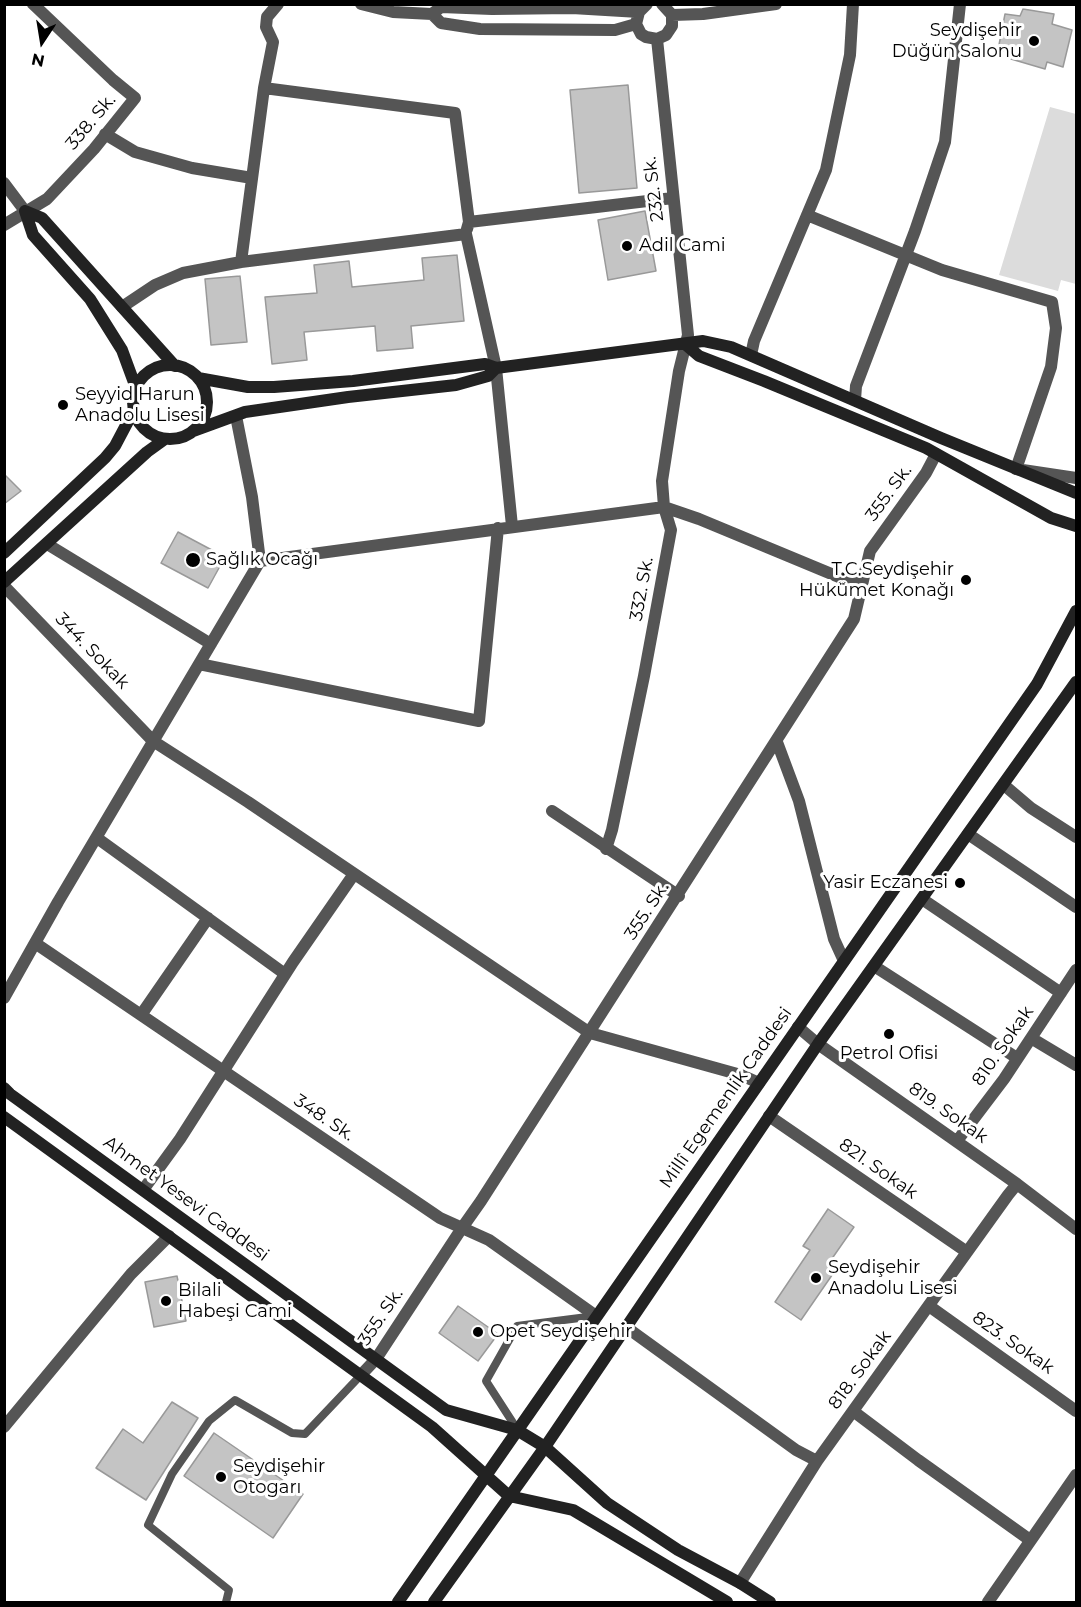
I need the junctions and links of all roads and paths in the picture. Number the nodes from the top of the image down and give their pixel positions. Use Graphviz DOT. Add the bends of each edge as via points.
graph roads {
  1 [pos="33,4"];
  2 [pos="278,4"];
  3 [pos="361,4"];
  4 [pos="662,4"];
  5 [pos="776,4"];
  6 [pos="853,4"];
  7 [pos="960,4"];
  8 [pos="424,9"];
  9 [pos="642,10"];
  10 [pos="672,15"];
  11 [pos="657,39"];
  12 [pos="264,88"];
  13 [pos="105,134"];
  14 [pos="252,178"];
  15 [pos="4,183"];
  16 [pos="673,198"];
  17 [pos="25,211"];
  18 [pos="807,215"];
  19 [pos="4,225"];
  20 [pos="467,228"];
  21 [pos="906,255"];
  22 [pos="241,262"];
  23 [pos="122,307"];
  24 [pos="686,339"];
  25 [pos="751,355"];
  26 [pos="175,366"];
  27 [pos="496,368"];
  28 [pos="198,378"];
  29 [pos="136,388"];
  30 [pos="855,400"];
  31 [pos="134,410"];
  32 [pos="236,416"];
  33 [pos="193,431"];
  34 [pos="165,439"];
  35 [pos="936,453"];
  36 [pos="1016,470"];
  37 [pos="1077,478"];
  38 [pos="1077,493"];
  39 [pos="664,507"];
  40 [pos="512,526"];
  41 [pos="1077,526"];
  42 [pos="498,528"];
  43 [pos="47,543"];
  44 [pos="4,553"];
  45 [pos="260,561"];
  46 [pos="862,582"];
  47 [pos="4,584"];
  48 [pos="1077,611"];
  49 [pos="211,644"];
  50 [pos="199,664"];
  51 [pos="1077,682"];
  52 [pos="153,741"];
  53 [pos="777,742"];
  54 [pos="1004,785"];
  55 [pos="552,811"];
  56 [pos="968,834"];
  57 [pos="1077,837"];
  58 [pos="97,838"];
  59 [pos="606,849"];
  60 [pos="354,874"];
  61 [pos="678,896"];
  62 [pos="922,899"];
  63 [pos="1077,907"];
  64 [pos="208,918"];
  65 [pos="35,943"];
  66 [pos="844,961"];
  67 [pos="874,966"];
  68 [pos="1077,970"];
  69 [pos="285,974"];
  70 [pos="1061,993"];
  71 [pos="4,998"];
  72 [pos="141,1015"];
  73 [pos="798,1027"];
  74 [pos="590,1033"];
  75 [pos="1031,1038"];
  76 [pos="818,1044"];
  77 [pos="1017,1058"];
  78 [pos="1077,1065"];
  79 [pos="223,1072"];
  80 [pos="759,1083"];
  81 [pos="4,1088"];
  82 [pos="769,1116"];
  83 [pos="4,1117"];
  84 [pos="957,1141"];
  85 [pos="1017,1184"];
  86 [pos="143,1190"];
  87 [pos="462,1228"];
  88 [pos="1077,1229"];
  89 [pos="169,1236"];
  90 [pos="967,1252"];
  91 [pos="929,1305"];
  92 [pos="596,1316"];
  93 [pos="627,1327"];
  94 [pos="376,1359"];
  95 [pos="361,1375"];
  96 [pos="853,1410"];
  97 [pos="1077,1411"];
  98 [pos="4,1427"];
  99 [pos="517,1430"];
  100 [pos="545,1447"];
  101 [pos="817,1461"];
  102 [pos="1077,1475"];
  103 [pos="486,1477"];
  104 [pos="509,1496"];
  105 [pos="1030,1540"];
  106 [pos="740,1583"];
  107 [pos="226,1602"];
  108 [pos="398,1602"];
  109 [pos="434,1602"];
  110 [pos="726,1602"];
  111 [pos="770,1602"];
  112 [pos="988,1602"];
  1 -- 13 [label="street, 338. Sk." via="135,98"];
  2 -- 12 [label="street" via="267,17 266,27 273,42"];
  3 -- 8 [label="street" via="393,12"];
  4 -- 10 [label="street"];
  5 -- 10 [label="street"];
  6 -- 18 [label="street" via="850,55 826,171"];
  7 -- 21 [label="street" via="945,142"];
  8 -- 9 [label="street"];
  8 -- 9 [label="street" via="441,23 480,29 615,30"];
  9 -- 11 [label="street" via="641,34"];
  10 -- 11 [label="street" via="670,31"];
  11 -- 16 [label="street, 232. Sk."];
  12 -- 14 [label="street"];
  12 -- 20 [label="street" via="454,114"];
  13 -- 14 [label="street" via="135,152 192,168"];
  13 -- 17 [label="street, 338. Sk." via="47,199"];
  14 -- 22 [label="street"];
  15 -- 17 [label="street"];
  16 -- 20 [label="street"];
  16 -- 24 [label="street, 232. Sk."];
  17 -- 19 [label="street, 338. Sk."];
  17 -- 23 [label="street" via="42,218"];
  17 -- 29 [label="street" via="33,235 90,299 122,350"];
  18 -- 21 [label="street"];
  18 -- 25 [label="street"];
  20 -- 22 [label="street"];
  20 -- 27 [label="street"];
  21 -- 30 [label="street" via="856,386"];
  21 -- 36 [label="street" via="942,270 1052,302 1056,328 1051,367"];
  22 -- 23 [label="street" via="183,273 155,285"];
  23 -- 26 [label="street"];
  24 -- 25 [label="street"];
  24 -- 27 [label="street"];
  24 -- 35 [label="street" via="699,356"];
  24 -- 39 [label="street, 332. Sk." via="662,481"];
  25 -- 30 [label="street"];
  26 -- 28 [label="street"];
  26 -- 29 [label="street" via="150,371"];
  27 -- 28 [label="street" via="485,364 274,387 248,387"];
  27 -- 32 [label="street" via="488,376 456,385 348,397"];
  27 -- 40 [label="street"];
  28 -- 33 [label="street" via="207,405 203,420"];
  29 -- 31 [label="street"];
  30 -- 36 [label="street"];
  31 -- 34 [label="street" via="145,429"];
  31 -- 44 [label="street" via="105,458"];
  32 -- 33 [label="street"];
  32 -- 45 [label="street"];
  33 -- 34 [label="street" via="180,438"];
  34 -- 43 [label="street"];
  35 -- 41 [label="street" via="1051,518"];
  35 -- 46 [label="street, 355. Sk." via="870,551"];
  36 -- 37 [label="street"];
  36 -- 38 [label="street"];
  39 -- 40 [label="street"];
  39 -- 46 [label="street" via="846,580"];
  39 -- 59 [label="street, 332. Sk." via="671,530"];
  40 -- 42 [label="street"];
  42 -- 45 [label="street"];
  42 -- 50 [label="street" via="479,721"];
  43 -- 47 [label="street"];
  43 -- 49 [label="street"];
  45 -- 49 [label="street"];
  46 -- 53 [label="street, 355. Sk." via="854,619"];
  47 -- 52 [label="street, 344. Sokak"];
  48 -- 66 [label="street, Millî Egemenlik Caddesi" via="1037,684"];
  49 -- 50 [label="street"];
  50 -- 52 [label="street"];
  51 -- 54 [label="street"];
  52 -- 58 [label="street"];
  52 -- 60 [label="street, 344. Sokak"];
  53 -- 61 [label="street, 355. Sk."];
  53 -- 66 [label="street" via="799,801 834,939"];
  54 -- 56 [label="street"];
  54 -- 57 [label="street" via="1031,808"];
  55 -- 59 [label="street"];
  56 -- 62 [label="street"];
  56 -- 63 [label="street"];
  58 -- 64 [label="street"];
  58 -- 65 [label="street"];
  59 -- 61 [label="street"];
  60 -- 69 [label="street"];
  60 -- 74 [label="street, 344. Sokak"];
  61 -- 74 [label="street, 355. Sk."];
  62 -- 67 [label="street"];
  62 -- 70 [label="street"];
  64 -- 69 [label="street"];
  64 -- 72 [label="street"];
  65 -- 71 [label="street"];
  65 -- 72 [label="street, 348. Sk."];
  66 -- 73 [label="street, Millî Egemenlik Caddesi"];
  67 -- 76 [label="street"];
  67 -- 77 [label="street"];
  68 -- 70 [label="street, 810. Sokak"];
  69 -- 79 [label="street"];
  70 -- 75 [label="street, 810. Sokak"];
  72 -- 79 [label="street, 348. Sk."];
  73 -- 76 [label="street, 819. Sokak"];
  73 -- 80 [label="street, Millî Egemenlik Caddesi"];
  74 -- 80 [label="street, 344. Sokak"];
  74 -- 87 [label="street, 355. Sk."];
  75 -- 77 [label="street, 810. Sokak"];
  75 -- 78 [label="street"];
  76 -- 82 [label="street"];
  76 -- 84 [label="street, 819. Sokak"];
  77 -- 84 [label="street, 810. Sokak"];
  79 -- 86 [label="street"];
  79 -- 87 [label="street, 348. Sk." via="440,1218"];
  80 -- 92 [label="street, Millî Egemenlik Caddesi"];
  81 -- 86 [label="street, Ahmet Yesevi Caddesi"];
  82 -- 90 [label="street, 821. Sokak"];
  82 -- 93 [label="street"];
  83 -- 89 [label="street"];
  84 -- 85 [label="street, 819. Sokak"];
  85 -- 88 [label="street, 819. Sokak"];
  85 -- 90 [label="street, 818. Sokak"];
  86 -- 94 [label="street, Ahmet Yesevi Caddesi"];
  87 -- 92 [label="street, 348. Sk." via="489,1240"];
  87 -- 94 [label="street, 355. Sk."];
  89 -- 95 [label="street"];
  89 -- 98 [label="street" via="131,1274"];
  90 -- 91 [label="street, 818. Sokak"];
  91 -- 96 [label="street, 818. Sokak"];
  91 -- 97 [label="street, 823. Sokak"];
  92 -- 99 [label="street, Millî Egemenlik Caddesi"];
  92 -- 99 [label="lane" via="517,1326 486,1381"];
  93 -- 100 [label="street"];
  93 -- 101 [label="street" via="796,1450"];
  94 -- 95 [label="street, 355. Sk."];
  94 -- 99 [label="street, Ahmet Yesevi Caddesi" via="446,1410"];
  95 -- 103 [label="street" via="432,1427"];
  95 -- 107 [label="lane" via="305,1434 292,1433 235,1400 209,1421 172,1474 148,1525 229,1590"];
  96 -- 101 [label="street, 818. Sokak"];
  96 -- 105 [label="street"];
  99 -- 100 [label="street, Ahmet Yesevi Caddesi"];
  99 -- 103 [label="street, Millî Egemenlik Caddesi"];
  100 -- 104 [label="street"];
  100 -- 106 [label="street, Ahmet Yesevi Caddesi" via="607,1503 678,1550"];
  101 -- 106 [label="street, 818. Sokak"];
  102 -- 105 [label="street"];
  103 -- 104 [label="street"];
  103 -- 108 [label="street, Millî Egemenlik Caddesi"];
  104 -- 109 [label="street"];
  104 -- 110 [label="street" via="573,1510"];
  105 -- 112 [label="street"];
  106 -- 111 [label="street, Ahmet Yesevi Caddesi"];
}
